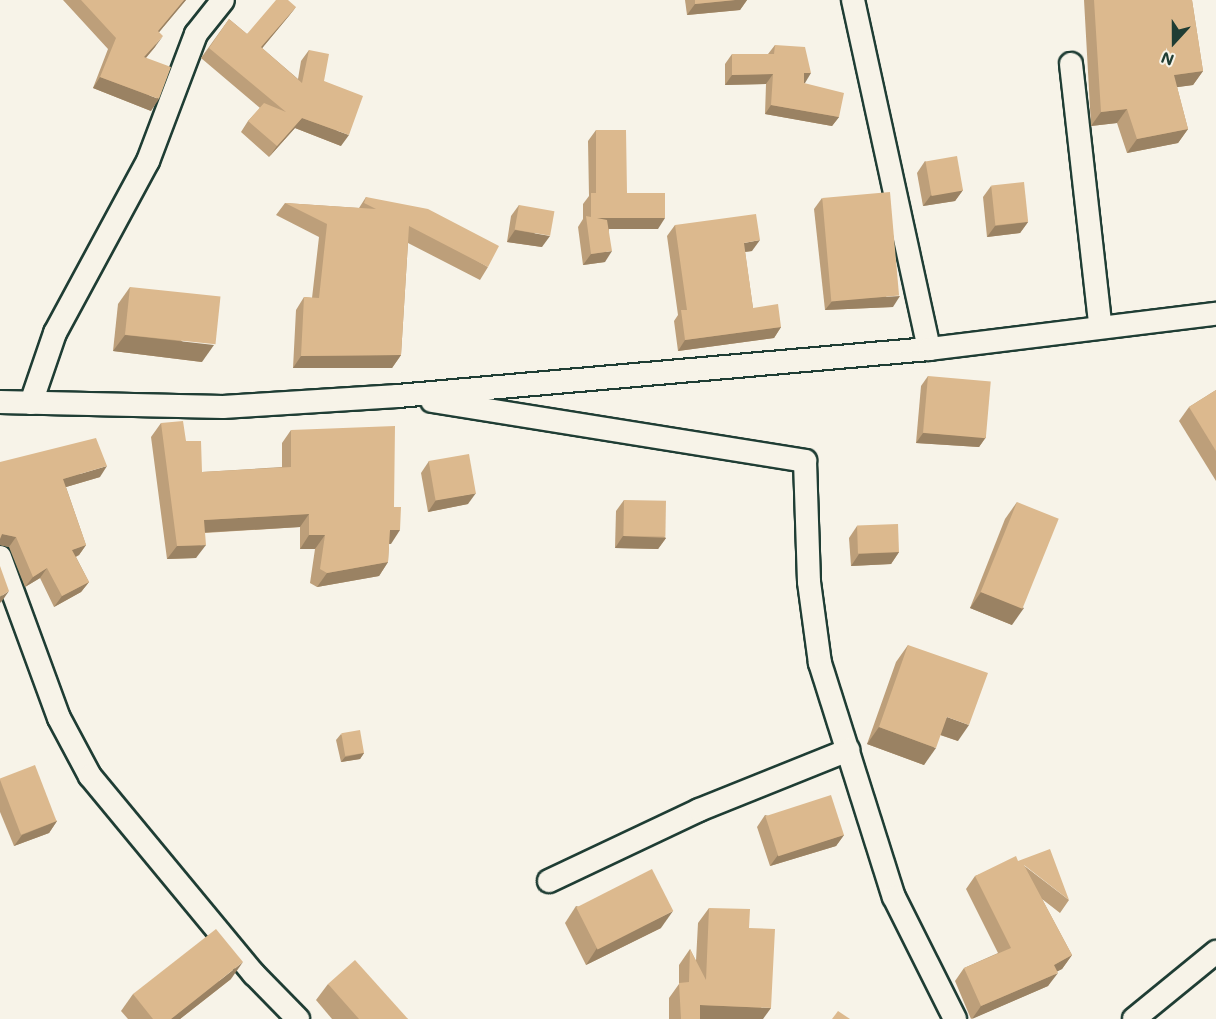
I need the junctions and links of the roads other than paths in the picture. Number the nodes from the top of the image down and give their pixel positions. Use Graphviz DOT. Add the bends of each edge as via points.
graph roads {
  1 [pos="223,0"];
  2 [pos="854,0"];
  3 [pos="1071,63"];
  4 [pos="1216,314"];
  5 [pos="1100,324"];
  6 [pos="929,349"];
  7 [pos="398,396"];
  8 [pos="0,402"];
  9 [pos="31,403"];
  10 [pos="0,557"];
  11 [pos="848,750"];
  12 [pos="549,881"];
  13 [pos="1216,952"];
  14 [pos="298,1019"];
  15 [pos="955,1019"];
  16 [pos="1134,1019"];
  1 -- 9 [label="street" via="196,34 148,161 55,333"];
  2 -- 6 [label="street"];
  3 -- 5 [label="street"];
  4 -- 5 [label="street"];
  5 -- 6 [label="street"];
  6 -- 7 [label="street"];
  7 -- 9 [label="street" via="223,407"];
  7 -- 11 [label="street" via="805,461 809,582 820,663"];
  8 -- 9 [label="street"];
  10 -- 14 [label="street" via="59,718 90,776 254,974"];
  11 -- 12 [label="street" via="699,810"];
  11 -- 15 [label="street" via="894,897"];
  13 -- 16 [label="street"];
}
